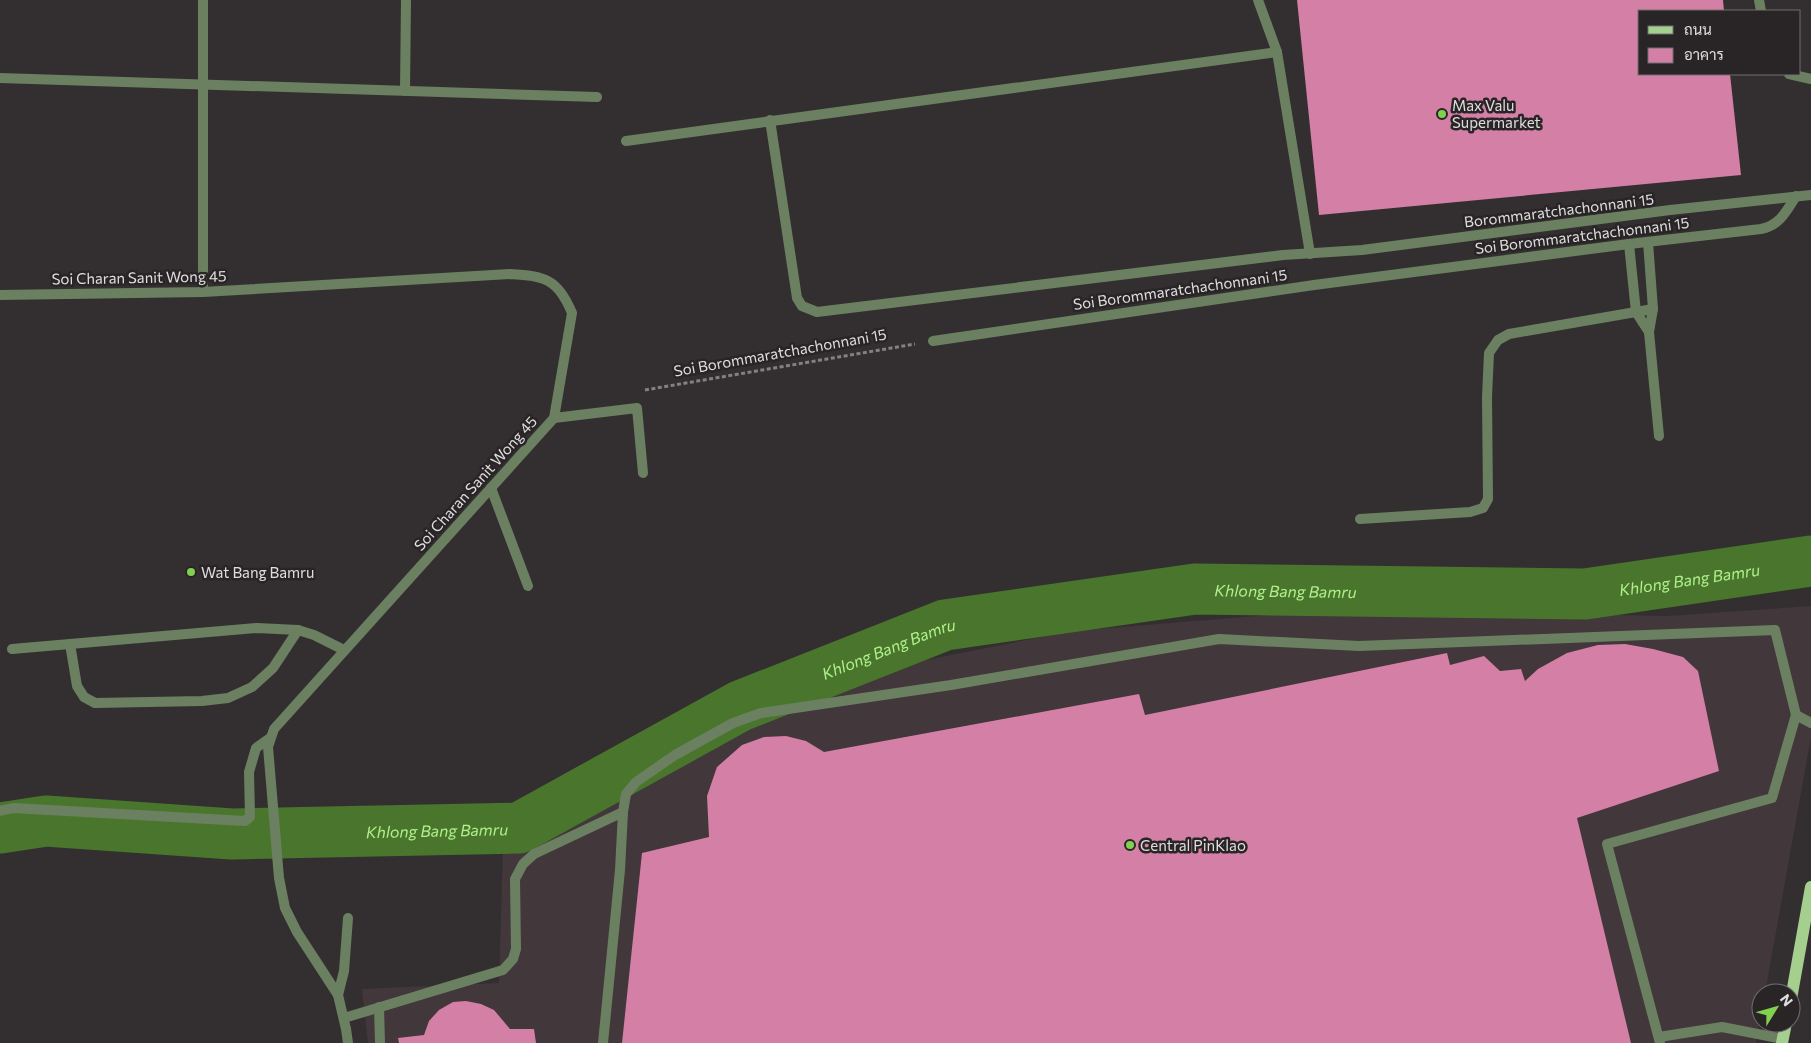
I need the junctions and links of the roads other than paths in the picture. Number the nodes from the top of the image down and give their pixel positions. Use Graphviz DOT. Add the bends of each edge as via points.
graph roads {
  1 [pos="203,0"];
  2 [pos="406,0"];
  3 [pos="1258,0"];
  4 [pos="1277,52"];
  5 [pos="1795,75"];
  6 [pos="0,78"];
  7 [pos="1811,79"];
  8 [pos="202,85"];
  9 [pos="405,91"];
  10 [pos="597,96"];
  11 [pos="770,120"];
  12 [pos="626,141"];
  13 [pos="1803,196"];
  14 [pos="1648,242"];
  15 [pos="1629,244"];
  16 [pos="1310,254"];
  17 [pos="204,292"];
  18 [pos="0,295"];
  19 [pos="1653,309"];
  20 [pos="1636,312"];
  21 [pos="1650,332"];
  22 [pos="933,341"];
  23 [pos="554,418"];
  24 [pos="1659,436"];
  25 [pos="643,472"];
  26 [pos="491,488"];
  27 [pos="1360,519"];
  28 [pos="528,586"];
  29 [pos="298,630"];
  30 [pos="70,644"];
  31 [pos="12,649"];
  32 [pos="344,650"];
  33 [pos="1796,715"];
  34 [pos="1811,723"];
  35 [pos="269,743"];
  36 [pos="0,810"];
  37 [pos="623,812"];
  38 [pos="1811,887"];
  39 [pos="348,918"];
  40 [pos="1794,983"];
  41 [pos="338,995"];
  42 [pos="379,1007"];
  43 [pos="344,1018"];
  44 [pos="1660,1040"];
  45 [pos="1783,1041"];
  46 [pos="348,1043"];
  47 [pos="380,1043"];
  48 [pos="603,1043"];
  1 -- 8 [label="street"];
  2 -- 9 [label="street"];
  3 -- 4 [label="street"];
  4 -- 11 [label="street"];
  4 -- 16 [label="street"];
  5 -- 7 [label="street"];
  6 -- 8 [label="street"];
  8 -- 9 [label="street"];
  8 -- 17 [label="street"];
  9 -- 10 [label="street"];
  11 -- 12 [label="street"];
  11 -- 16 [label="street, Borommaratchachonnani 15" via="797,298 802,306 817,312"];
  13 -- 14 [label="street, Soi Borommaratchachonnani 15" via="1771,226"];
  13 -- 16 [label="street, Borommaratchachonnani 15"];
  14 -- 15 [label="street, Soi Borommaratchachonnani 15"];
  14 -- 19 [label="street"];
  15 -- 20 [label="street"];
  15 -- 22 [label="street, Soi Borommaratchachonnani 15" via="1314,285"];
  17 -- 18 [label="street, Soi Charan Sanit Wong 45"];
  17 -- 23 [label="street, Soi Charan Sanit Wong 45" via="510,274 536,276 552,283 565,297 572,313"];
  19 -- 20 [label="street"];
  19 -- 21 [label="street"];
  20 -- 21 [label="street"];
  20 -- 27 [label="street" via="1509,334 1498,340 1489,353 1488,499 1483,508 1470,512"];
  21 -- 24 [label="street"];
  23 -- 25 [label="street" via="637,408"];
  23 -- 26 [label="street, Soi Charan Sanit Wong 45"];
  26 -- 28 [label="street"];
  26 -- 32 [label="street, Soi Charan Sanit Wong 45"];
  29 -- 30 [label="street" via="257,628"];
  29 -- 30 [label="street" via="273,668 252,687 228,698 202,701 95,703 84,697 76,686"];
  29 -- 32 [label="street"];
  30 -- 31 [label="street"];
  32 -- 35 [label="street, Soi Charan Sanit Wong 45" via="274,729"];
  33 -- 34 [label="street"];
  33 -- 37 [label="street" via="1775,630 1359,646 1219,639 951,685 761,713 733,722 674,755 636,782 626,794"];
  33 -- 44 [label="street" via="1772,798 1607,844"];
  35 -- 36 [label="street, Soi Charan Sanit Wong 45" via="256,748 249,772 250,817 245,821 12,808"];
  35 -- 41 [label="street" via="279,878 285,908"];
  37 -- 42 [label="street" via="534,854 522,864 516,880 516,949 513,959 503,970"];
  37 -- 48 [label="street"];
  38 -- 40 [label="main road"];
  39 -- 41 [label="street" via="344,971"];
  41 -- 43 [label="street"];
  42 -- 43 [label="street"];
  42 -- 47 [label="street"];
  43 -- 46 [label="street"];
  44 -- 45 [label="street" via="1722,1027"];
}
